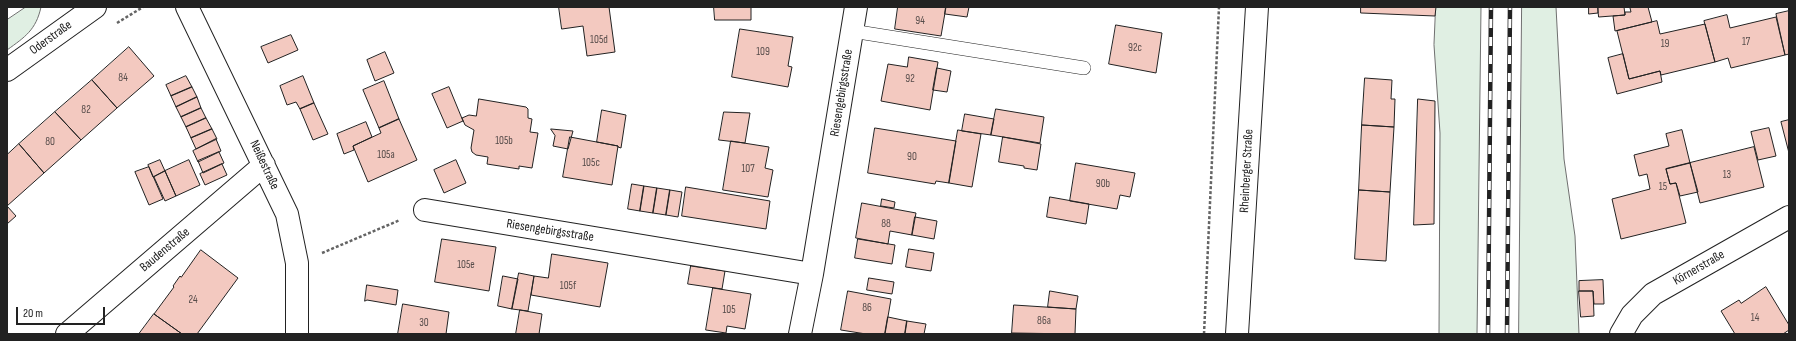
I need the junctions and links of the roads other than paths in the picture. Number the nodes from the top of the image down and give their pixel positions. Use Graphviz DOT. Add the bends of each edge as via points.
graph roads {
  1 [pos="187,7"];
  2 [pos="856,7"];
  3 [pos="1257,7"];
  4 [pos="89,9"];
  5 [pos="852,30"];
  6 [pos="1084,68"];
  7 [pos="7,70"];
  8 [pos="264,165"];
  9 [pos="425,210"];
  10 [pos="1789,217"];
  11 [pos="812,274"];
  12 [pos="67,334"];
  13 [pos="297,334"];
  14 [pos="800,334"];
  15 [pos="1237,334"];
  16 [pos="1621,334"];
  1 -- 8 [label="street, Neißestraße"];
  2 -- 5 [label="street, Riesengebirgsstraße"];
  3 -- 15 [label="street, Rheinberger Straße"];
  4 -- 7 [label="street, Oderstraße"];
  5 -- 6 [label="lane"];
  5 -- 11 [label="street, Riesengebirgsstraße"];
  8 -- 12 [label="street, Baudenstraße"];
  8 -- 13 [label="street, Neißestraße" via="287,214 297,263"];
  9 -- 11 [label="street, Riesengebirgsstraße"];
  10 -- 16 [label="street, Körnerstraße" via="1653,294 1632,314"];
  11 -- 14 [label="street, Riesengebirgsstraße"];
}
